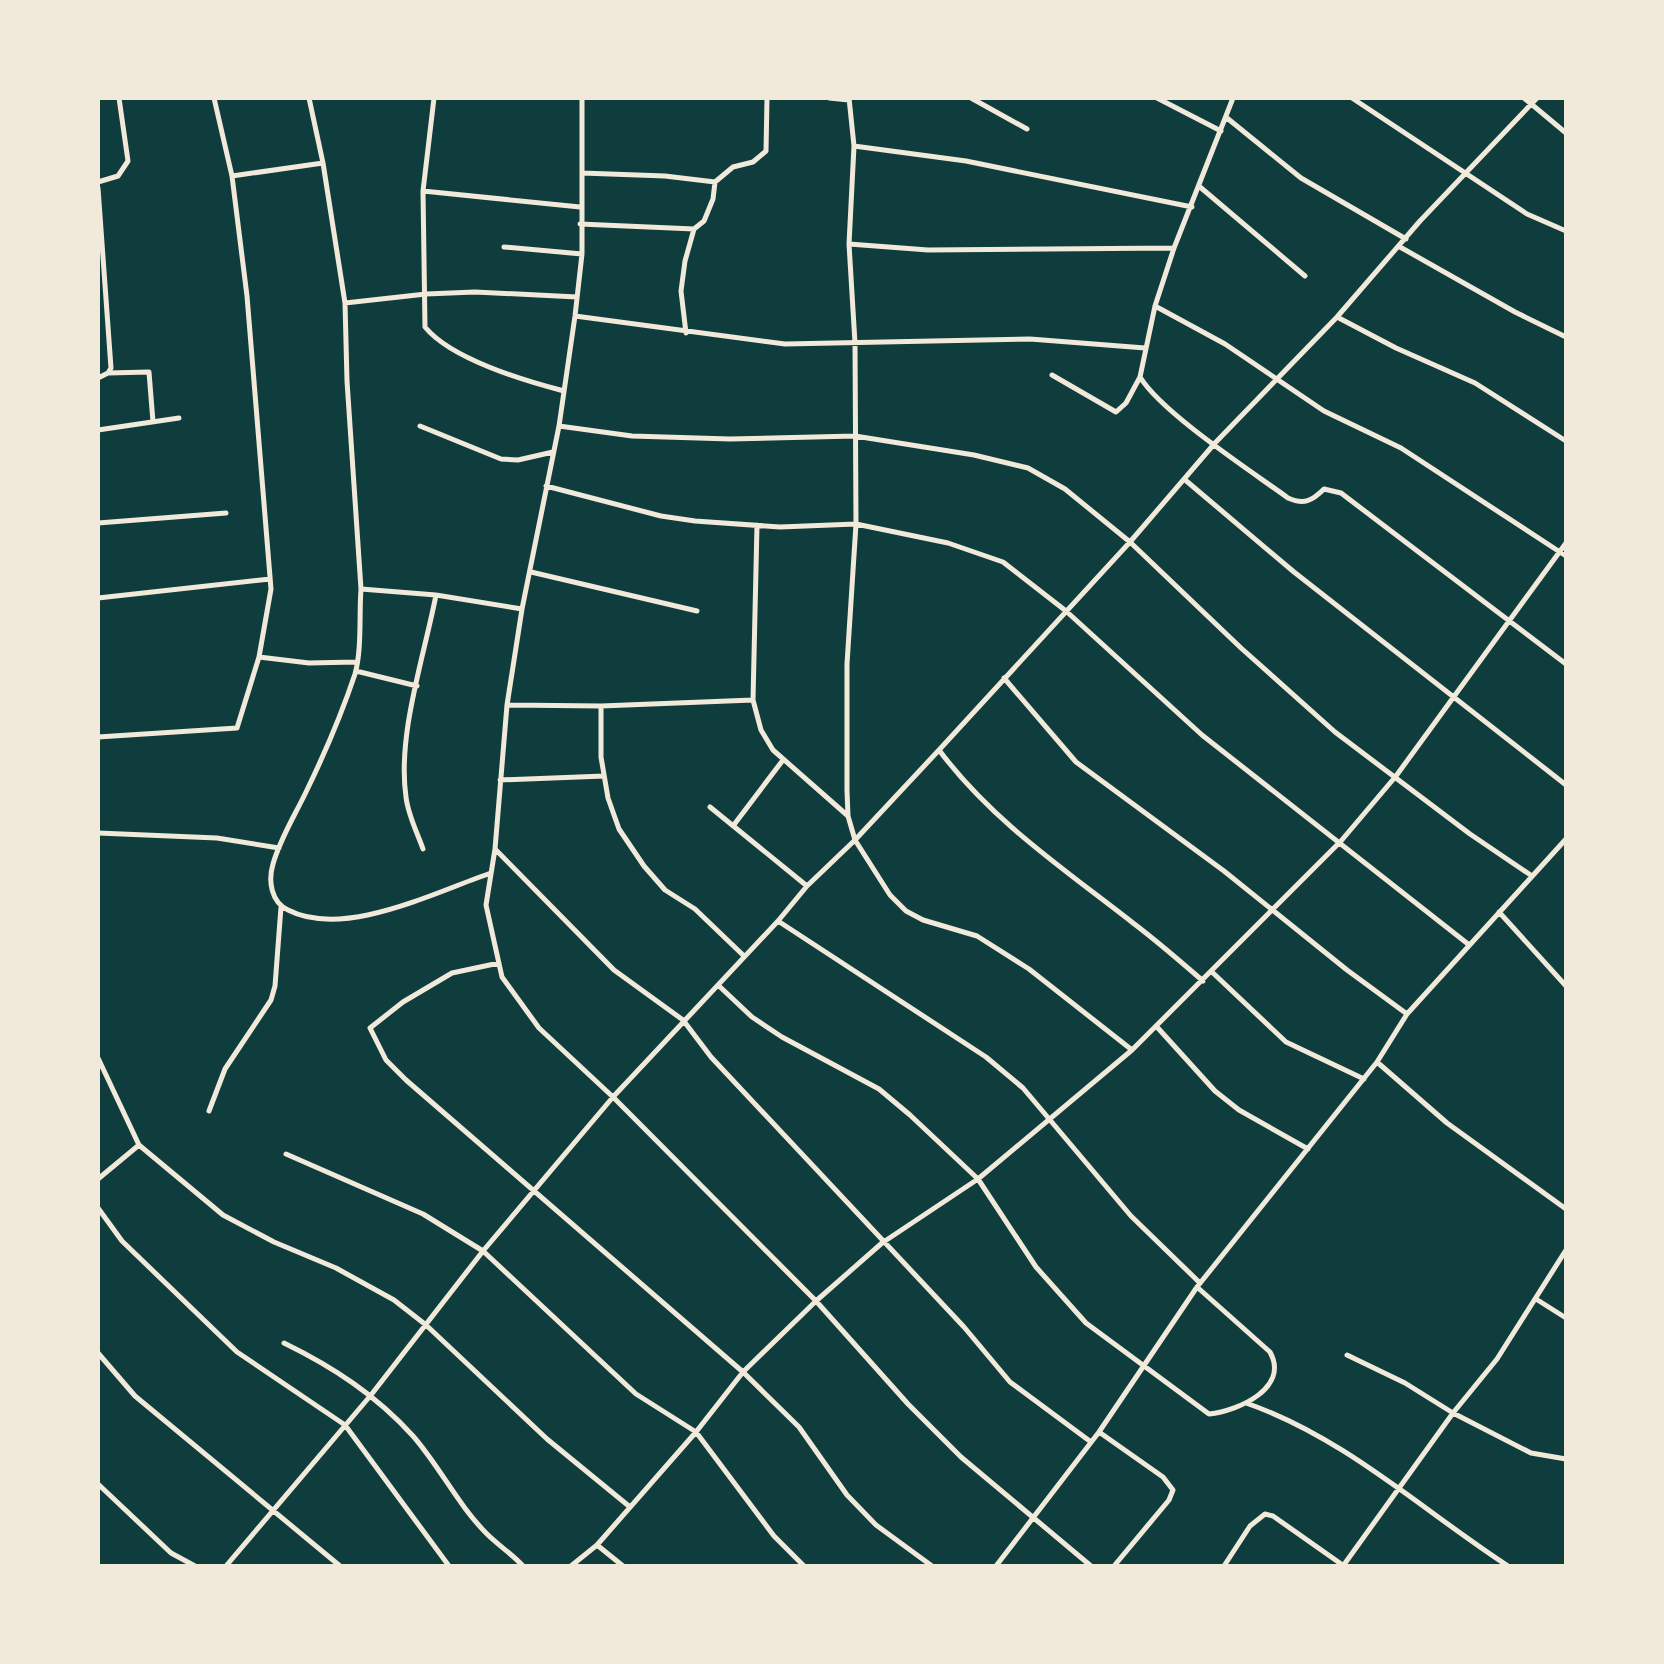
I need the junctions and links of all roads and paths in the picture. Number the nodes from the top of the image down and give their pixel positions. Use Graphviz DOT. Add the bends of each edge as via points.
graph roads {
  1 [pos="119,98"];
  2 [pos="214,98"];
  3 [pos="309,98"];
  4 [pos="434,98"];
  5 [pos="582,98"];
  6 [pos="767,98"];
  7 [pos="829,98"];
  8 [pos="971,98"];
  9 [pos="1157,98"];
  10 [pos="1233,98"];
  11 [pos="1352,98"];
  12 [pos="1524,98"];
  13 [pos="1537,98"];
  14 [pos="849,99"];
  15 [pos="1532,104"];
  16 [pos="1227,118"];
  17 [pos="1027,129"];
  18 [pos="1221,131"];
  19 [pos="1566,133"];
  20 [pos="854,146"];
  21 [pos="323,163"];
  22 [pos="582,173"];
  23 [pos="1466,174"];
  24 [pos="232,176"];
  25 [pos="98,181"];
  26 [pos="715,182"];
  27 [pos="98,187"];
  28 [pos="1199,187"];
  29 [pos="423,191"];
  30 [pos="580,207"];
  31 [pos="1192,207"];
  32 [pos="580,224"];
  33 [pos="694,229"];
  34 [pos="1566,231"];
  35 [pos="1406,239"];
  36 [pos="849,244"];
  37 [pos="504,247"];
  38 [pos="1400,247"];
  39 [pos="1174,248"];
  40 [pos="582,254"];
  41 [pos="1305,276"];
  42 [pos="426,293"];
  43 [pos="577,297"];
  44 [pos="345,303"];
  45 [pos="1155,306"];
  46 [pos="575,316"];
  47 [pos="1337,317"];
  48 [pos="686,333"];
  49 [pos="1566,337"];
  50 [pos="855,343"];
  51 [pos="1145,348"];
  52 [pos="108,373"];
  53 [pos="1052,375"];
  54 [pos="1140,377"];
  55 [pos="1277,377"];
  56 [pos="98,379"];
  57 [pos="564,391"];
  58 [pos="179,418"];
  59 [pos="153,422"];
  60 [pos="420,426"];
  61 [pos="559,426"];
  62 [pos="98,430"];
  63 [pos="855,436"];
  64 [pos="1566,441"];
  65 [pos="1215,443"];
  66 [pos="554,452"];
  67 [pos="1184,479"];
  68 [pos="547,486"];
  69 [pos="226,513"];
  70 [pos="98,523"];
  71 [pos="856,524"];
  72 [pos="757,525"];
  73 [pos="1130,542"];
  74 [pos="1566,543"];
  75 [pos="1560,551"];
  76 [pos="1566,556"];
  77 [pos="531,572"];
  78 [pos="270,579"];
  79 [pos="361,589"];
  80 [pos="436,595"];
  81 [pos="98,598"];
  82 [pos="522,609"];
  83 [pos="697,611"];
  84 [pos="1066,611"];
  85 [pos="1508,622"];
  86 [pos="259,657"];
  87 [pos="356,663"];
  88 [pos="1566,664"];
  89 [pos="356,671"];
  90 [pos="1004,678"];
  91 [pos="417,686"];
  92 [pos="1451,697"];
  93 [pos="753,700"];
  94 [pos="507,705"];
  95 [pos="601,706"];
  96 [pos="98,737"];
  97 [pos="939,750"];
  98 [pos="783,760"];
  99 [pos="604,776"];
  100 [pos="1396,776"];
  101 [pos="500,780"];
  102 [pos="1566,785"];
  103 [pos="710,807"];
  104 [pos="848,816"];
  105 [pos="733,826"];
  106 [pos="98,833"];
  107 [pos="1566,839"];
  108 [pos="855,840"];
  109 [pos="1341,841"];
  110 [pos="279,848"];
  111 [pos="423,849"];
  112 [pos="495,849"];
  113 [pos="491,873"];
  114 [pos="1532,876"];
  115 [pos="807,886"];
  116 [pos="281,906"];
  117 [pos="1274,910"];
  118 [pos="1499,912"];
  119 [pos="778,921"];
  120 [pos="1468,944"];
  121 [pos="744,956"];
  122 [pos="499,963"];
  123 [pos="1212,972"];
  124 [pos="1203,981"];
  125 [pos="718,985"];
  126 [pos="1566,986"];
  127 [pos="1407,1014"];
  128 [pos="683,1020"];
  129 [pos="1157,1027"];
  130 [pos="1132,1050"];
  131 [pos="98,1058"];
  132 [pos="1377,1062"];
  133 [pos="1364,1079"];
  134 [pos="613,1097"];
  135 [pos="209,1111"];
  136 [pos="1049,1116"];
  137 [pos="139,1145"];
  138 [pos="1308,1149"];
  139 [pos="286,1154"];
  140 [pos="98,1179"];
  141 [pos="978,1179"];
  142 [pos="537,1190"];
  143 [pos="98,1208"];
  144 [pos="1566,1209"];
  145 [pos="882,1243"];
  146 [pos="1566,1250"];
  147 [pos="483,1251"];
  148 [pos="1198,1285"];
  149 [pos="1536,1299"];
  150 [pos="816,1301"];
  151 [pos="1566,1318"];
  152 [pos="426,1325"];
  153 [pos="284,1343"];
  154 [pos="98,1353"];
  155 [pos="1347,1355"];
  156 [pos="1143,1362"];
  157 [pos="743,1372"];
  158 [pos="371,1395"];
  159 [pos="1246,1403"];
  160 [pos="1453,1413"];
  161 [pos="345,1425"];
  162 [pos="696,1432"];
  163 [pos="1099,1432"];
  164 [pos="1091,1442"];
  165 [pos="1566,1459"];
  166 [pos="98,1483"];
  167 [pos="1400,1488"];
  168 [pos="630,1507"];
  169 [pos="272,1510"];
  170 [pos="1034,1516"];
  171 [pos="597,1545"];
  172 [pos="195,1566"];
  173 [pos="226,1566"];
  174 [pos="341,1566"];
  175 [pos="449,1566"];
  176 [pos="523,1566"];
  177 [pos="571,1566"];
  178 [pos="623,1566"];
  179 [pos="804,1566"];
  180 [pos="932,1566"];
  181 [pos="996,1566"];
  182 [pos="1091,1566"];
  183 [pos="1114,1566"];
  184 [pos="1224,1566"];
  185 [pos="1343,1566"];
  186 [pos="1508,1566"];
  1 -- 25 [label="street" via="128,161 118,176"];
  2 -- 24 [label="street"];
  3 -- 21 [label="street"];
  4 -- 29 [label="street"];
  5 -- 22 [label="street"];
  6 -- 26 [label="street" via="766,151"];
  7 -- 14 [label="street"];
  8 -- 17 [label="street"];
  9 -- 18 [label="street"];
  10 -- 16 [label="street"];
  11 -- 23 [label="street"];
  12 -- 15 [label="street"];
  13 -- 15 [label="street"];
  14 -- 20 [label="street"];
  15 -- 19 [label="street"];
  15 -- 23 [label="street"];
  16 -- 18 [label="street"];
  16 -- 35 [label="street" via="1301,178"];
  18 -- 28 [label="street"];
  20 -- 31 [label="street" via="966,160"];
  20 -- 36 [label="street"];
  21 -- 24 [label="street"];
  21 -- 44 [label="street"];
  22 -- 26 [label="street"];
  22 -- 30 [label="street"];
  23 -- 34 [label="street" via="1527,214"];
  23 -- 35 [label="street"];
  24 -- 78 [label="street" via="247,296"];
  26 -- 33 [label="street" via="704,221"];
  27 -- 52 [label="street"];
  28 -- 31 [label="street"];
  28 -- 41 [label="street"];
  29 -- 30 [label="street"];
  29 -- 42 [label="street"];
  30 -- 32 [label="street"];
  31 -- 39 [label="street"];
  32 -- 33 [label="street"];
  32 -- 40 [label="street"];
  33 -- 48 [label="street" via="681,291"];
  35 -- 38 [label="street"];
  36 -- 39 [label="street" via="928,250"];
  36 -- 50 [label="street"];
  37 -- 40 [label="street"];
  38 -- 47 [label="street"];
  38 -- 49 [label="street"];
  39 -- 45 [label="street"];
  40 -- 43 [label="street"];
  42 -- 43 [label="street"];
  42 -- 44 [label="street"];
  42 -- 57 [label="street" via="425,327 432,336 474,359"];
  43 -- 46 [label="street"];
  44 -- 79 [label="street"];
  45 -- 51 [label="street"];
  45 -- 55 [label="street"];
  46 -- 48 [label="street"];
  46 -- 57 [label="street"];
  47 -- 55 [label="street"];
  47 -- 64 [label="street" via="1475,383"];
  48 -- 50 [label="street" via="785,344"];
  50 -- 51 [label="street" via="1030,339"];
  50 -- 63 [label="street"];
  51 -- 54 [label="street"];
  52 -- 56 [label="street"];
  52 -- 59 [label="street" via="149,372"];
  53 -- 54 [label="street" via="1116,412"];
  54 -- 65 [label="street" via="1146,388"];
  55 -- 65 [label="street"];
  55 -- 75 [label="street" via="1324,411 1401,448"];
  57 -- 61 [label="street"];
  58 -- 59 [label="street"];
  59 -- 62 [label="street"];
  60 -- 66 [label="street" via="501,459"];
  61 -- 63 [label="street" via="632,436"];
  61 -- 66 [label="street"];
  63 -- 71 [label="street"];
  63 -- 73 [label="street" via="1028,468 1065,489"];
  65 -- 67 [label="street"];
  65 -- 85 [label="street" via="1294,501 1310,501 1324,489 1341,493"];
  66 -- 68 [label="street"];
  67 -- 73 [label="street"];
  67 -- 92 [label="street"];
  68 -- 72 [label="street" via="661,516"];
  68 -- 77 [label="street"];
  69 -- 70 [label="street"];
  71 -- 72 [label="street"];
  71 -- 84 [label="street" via="948,543 1003,562"];
  71 -- 104 [label="street" via="847,664"];
  72 -- 93 [label="street"];
  73 -- 84 [label="street"];
  73 -- 100 [label="street" via="1335,732"];
  74 -- 75 [label="street"];
  75 -- 76 [label="street"];
  75 -- 85 [label="street"];
  77 -- 82 [label="street"];
  77 -- 83 [label="street"];
  78 -- 81 [label="street"];
  78 -- 86 [label="street"];
  79 -- 80 [label="street"];
  79 -- 87 [label="street"];
  80 -- 82 [label="street"];
  80 -- 91 [label="street"];
  82 -- 94 [label="street"];
  84 -- 90 [label="street"];
  84 -- 109 [label="street" via="1202,735"];
  85 -- 88 [label="street"];
  85 -- 92 [label="street"];
  86 -- 87 [label="street"];
  86 -- 96 [label="street" via="237,728"];
  87 -- 89 [label="street"];
  89 -- 91 [label="street"];
  89 -- 110 [label="street"];
  90 -- 97 [label="street"];
  90 -- 117 [label="street" via="1076,762"];
  91 -- 111 [label="street" via="404,778"];
  92 -- 100 [label="street"];
  92 -- 102 [label="street"];
  93 -- 95 [label="street"];
  93 -- 98 [label="street" via="761,730"];
  94 -- 95 [label="street"];
  94 -- 101 [label="street"];
  95 -- 99 [label="street"];
  97 -- 108 [label="street"];
  97 -- 124 [label="street" via="1034,848"];
  98 -- 104 [label="street"];
  98 -- 105 [label="street"];
  99 -- 101 [label="street"];
  99 -- 121 [label="street" via="619,829 644,866 665,890 695,909"];
  100 -- 109 [label="street"];
  100 -- 114 [label="street"];
  101 -- 112 [label="street"];
  103 -- 105 [label="street"];
  104 -- 108 [label="street"];
  105 -- 115 [label="street"];
  106 -- 110 [label="street" via="217,838"];
  107 -- 114 [label="street"];
  108 -- 115 [label="street"];
  108 -- 130 [label="street" via="890,895 906,911 977,936 1029,969"];
  109 -- 117 [label="street"];
  109 -- 120 [label="street"];
  110 -- 116 [label="street" via="271,880 274,898"];
  112 -- 113 [label="street"];
  112 -- 128 [label="street" via="614,970"];
  113 -- 116 [label="street" via="384,912 346,920 318,919"];
  113 -- 122 [label="street" via="486,905"];
  114 -- 118 [label="street"];
  115 -- 119 [label="street"];
  116 -- 135 [label="street" via="271,1000 225,1069"];
  117 -- 123 [label="street"];
  117 -- 127 [label="street"];
  118 -- 120 [label="street"];
  118 -- 126 [label="street"];
  119 -- 121 [label="street"];
  119 -- 136 [label="street" via="986,1057"];
  120 -- 127 [label="street"];
  121 -- 125 [label="street"];
  122 -- 134 [label="street" via="502,977 539,1028"];
  122 -- 142 [label="street" via="452,973 402,1002 370,1028 386,1060 406,1080"];
  123 -- 124 [label="street"];
  123 -- 133 [label="street" via="1286,1042"];
  124 -- 129 [label="street"];
  125 -- 128 [label="street"];
  125 -- 141 [label="street" via="782,1037 879,1089"];
  127 -- 132 [label="street"];
  128 -- 134 [label="street"];
  128 -- 145 [label="street" via="711,1057"];
  129 -- 130 [label="street"];
  129 -- 138 [label="street" via="1215,1091 1240,1111"];
  130 -- 136 [label="street"];
  131 -- 137 [label="street"];
  132 -- 133 [label="street"];
  132 -- 144 [label="street" via="1447,1123"];
  133 -- 138 [label="street"];
  134 -- 142 [label="street"];
  134 -- 150 [label="street"];
  136 -- 141 [label="street"];
  136 -- 148 [label="street" via="1131,1216"];
  137 -- 140 [label="street"];
  137 -- 152 [label="street" via="223,1215 336,1268 394,1300"];
  138 -- 148 [label="street"];
  139 -- 147 [label="street" via="424,1214"];
  141 -- 145 [label="street"];
  141 -- 156 [label="street" via="1036,1267 1086,1323"];
  142 -- 147 [label="street"];
  142 -- 157 [label="street"];
  143 -- 161 [label="street" via="122,1241 237,1352"];
  145 -- 150 [label="street"];
  145 -- 164 [label="street" via="1010,1382"];
  146 -- 149 [label="street"];
  147 -- 152 [label="street"];
  147 -- 162 [label="street" via="636,1394"];
  148 -- 156 [label="street"];
  148 -- 159 [label="street" via="1273,1359 1276,1374"];
  149 -- 151 [label="street"];
  149 -- 160 [label="street" via="1497,1359"];
  150 -- 157 [label="street"];
  150 -- 170 [label="street" via="961,1457"];
  152 -- 158 [label="street"];
  152 -- 168 [label="street" via="547,1439"];
  153 -- 158 [label="street" via="331,1365"];
  154 -- 169 [label="street" via="135,1396"];
  155 -- 160 [label="street"];
  156 -- 159 [label="street" via="1209,1414"];
  156 -- 163 [label="street"];
  157 -- 162 [label="street"];
  157 -- 180 [label="street" via="799,1427 876,1525"];
  158 -- 161 [label="street"];
  158 -- 176 [label="street" via="412,1435 487,1534"];
  159 -- 167 [label="street" via="1345,1452"];
  160 -- 165 [label="street" via="1531,1453"];
  160 -- 167 [label="street"];
  161 -- 169 [label="street"];
  161 -- 175 [label="street"];
  162 -- 168 [label="street"];
  162 -- 179 [label="street" via="774,1536"];
  163 -- 164 [label="street"];
  163 -- 183 [label="street" via="1163,1477 1173,1490"];
  164 -- 170 [label="street"];
  166 -- 172 [label="street" via="171,1553"];
  167 -- 185 [label="street"];
  167 -- 186 [label="street"];
  168 -- 171 [label="street"];
  169 -- 173 [label="street"];
  169 -- 174 [label="street"];
  170 -- 181 [label="street"];
  170 -- 182 [label="street"];
  171 -- 177 [label="street"];
  171 -- 178 [label="street"];
  184 -- 185 [label="street" via="1251,1526 1265,1514"];
}
